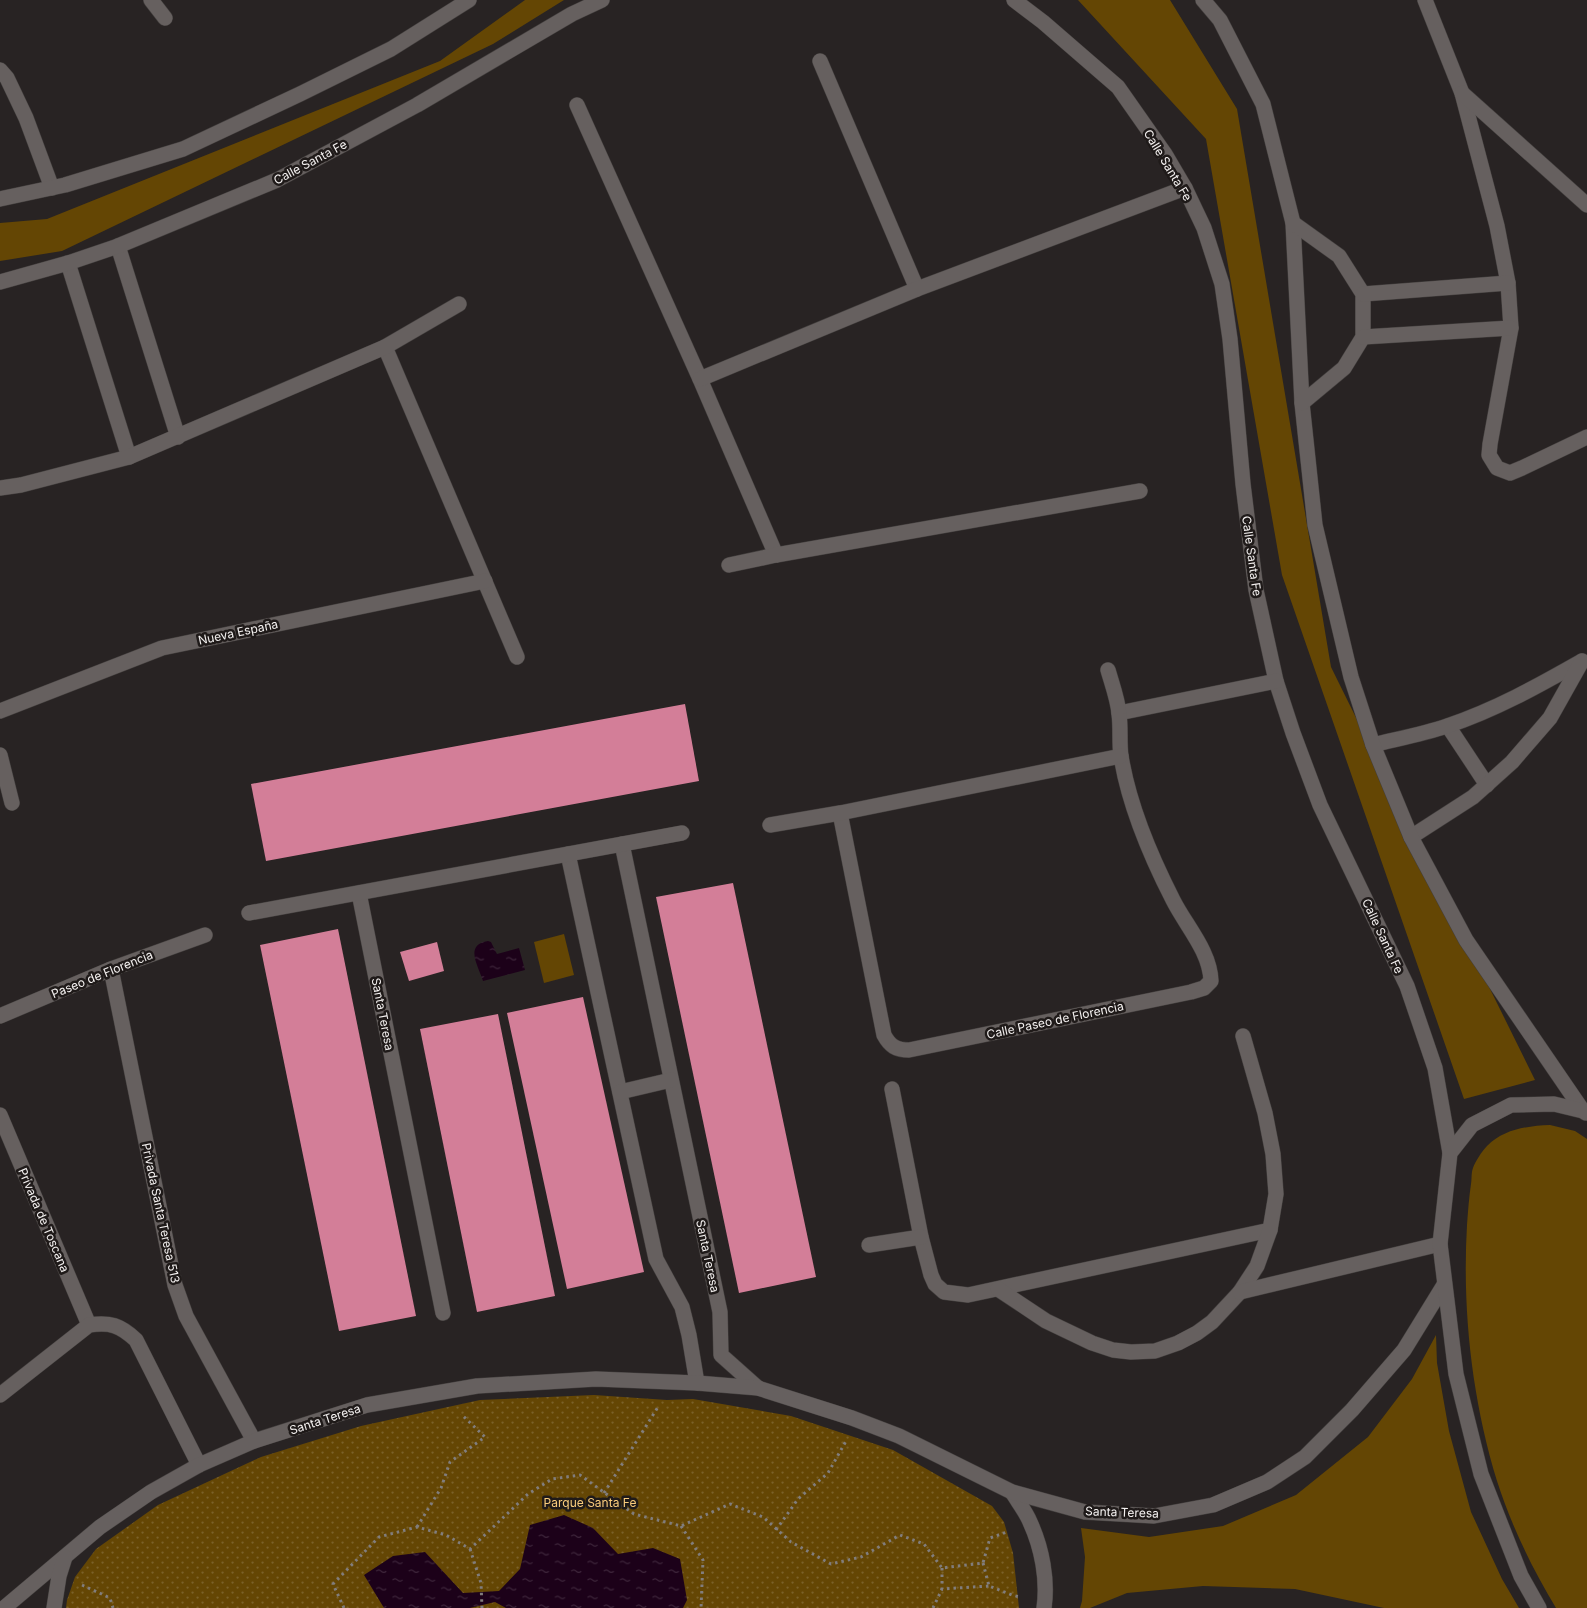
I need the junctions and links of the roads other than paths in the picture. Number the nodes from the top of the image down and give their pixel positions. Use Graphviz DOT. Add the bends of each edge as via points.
graph roads {
  1 [pos="151,0"];
  2 [pos="469,0"];
  3 [pos="602,0"];
  4 [pos="1014,0"];
  5 [pos="1203,0"];
  6 [pos="1425,0"];
  7 [pos="165,18"];
  8 [pos="820,61"];
  9 [pos="0,70"];
  10 [pos="1462,93"];
  11 [pos="577,105"];
  12 [pos="52,188"];
  13 [pos="1185,188"];
  14 [pos="0,200"];
  15 [pos="1587,205"];
  16 [pos="1293,223"];
  17 [pos="118,246"];
  18 [pos="68,263"];
  19 [pos="0,282"];
  20 [pos="1508,283"];
  21 [pos="917,289"];
  22 [pos="1363,294"];
  23 [pos="459,304"];
  24 [pos="1511,328"];
  25 [pos="1363,337"];
  26 [pos="385,347"];
  27 [pos="700,379"];
  28 [pos="1302,403"];
  29 [pos="178,437"];
  30 [pos="1587,437"];
  31 [pos="129,457"];
  32 [pos="0,488"];
  33 [pos="1140,491"];
  34 [pos="776,555"];
  35 [pos="729,564"];
  36 [pos="485,581"];
  37 [pos="517,657"];
  38 [pos="1585,659"];
  39 [pos="1108,670"];
  40 [pos="1276,681"];
  41 [pos="0,711"];
  42 [pos="1119,713"];
  43 [pos="1448,726"];
  44 [pos="1373,745"];
  45 [pos="0,755"];
  46 [pos="1121,756"];
  47 [pos="1487,785"];
  48 [pos="12,803"];
  49 [pos="840,813"];
  50 [pos="770,825"];
  51 [pos="682,833"];
  52 [pos="1411,837"];
  53 [pos="622,844"];
  54 [pos="568,854"];
  55 [pos="359,893"];
  56 [pos="249,913"];
  57 [pos="205,935"];
  58 [pos="111,969"];
  59 [pos="0,1016"];
  60 [pos="1243,1036"];
  61 [pos="672,1080"];
  62 [pos="892,1089"];
  63 [pos="620,1092"];
  64 [pos="1585,1113"];
  65 [pos="0,1115"];
  66 [pos="1450,1153"];
  67 [pos="1270,1230"];
  68 [pos="920,1237"];
  69 [pos="1440,1244"];
  70 [pos="869,1245"];
  71 [pos="1444,1285"];
  72 [pos="998,1289"];
  73 [pos="1240,1292"];
  74 [pos="443,1313"];
  75 [pos="89,1325"];
  76 [pos="697,1383"];
  77 [pos="758,1388"];
  78 [pos="0,1395"];
  79 [pos="254,1441"];
  80 [pos="199,1465"];
  81 [pos="1012,1492"];
  82 [pos="65,1557"];
  83 [pos="1045,1605"];
  84 [pos="4,1608"];
  85 [pos="54,1608"];
  86 [pos="1539,1608"];
  1 -- 7 [label="street"];
  2 -- 12 [label="street" via="391,49 183,149"];
  3 -- 17 [label="street, Calle Santa Fe" via="277,180"];
  4 -- 13 [label="street, Calle Santa Fe" via="1118,87"];
  5 -- 16 [label="street" via="1220,20 1264,104"];
  6 -- 10 [label="street"];
  8 -- 21 [label="street"];
  9 -- 12 [label="street" via="26,118"];
  10 -- 15 [label="street"];
  10 -- 20 [label="street" via="1497,226"];
  11 -- 27 [label="street"];
  12 -- 14 [label="street"];
  13 -- 21 [label="street"];
  13 -- 40 [label="street, Calle Santa Fe" via="1204,228 1222,284 1256,590"];
  16 -- 22 [label="street" via="1338,256"];
  16 -- 28 [label="street"];
  17 -- 18 [label="street, Calle Santa Fe"];
  17 -- 29 [label="street"];
  18 -- 19 [label="street, Calle Santa Fe"];
  18 -- 31 [label="street"];
  20 -- 22 [label="street"];
  20 -- 24 [label="street"];
  21 -- 27 [label="street"];
  22 -- 25 [label="street"];
  23 -- 26 [label="street"];
  24 -- 25 [label="street"];
  24 -- 30 [label="street" via="1490,444 1489,455 1496,468 1510,473"];
  25 -- 28 [label="street" via="1344,368"];
  26 -- 29 [label="street"];
  26 -- 36 [label="street"];
  27 -- 34 [label="street"];
  28 -- 44 [label="street" via="1315,526 1351,677"];
  29 -- 31 [label="street"];
  31 -- 32 [label="street"];
  33 -- 34 [label="street"];
  34 -- 35 [label="street"];
  36 -- 37 [label="street"];
  36 -- 41 [label="street, Nueva España" via="162,648"];
  38 -- 43 [label="street" via="1513,699"];
  38 -- 47 [label="street" via="1550,718"];
  39 -- 42 [label="street, Calle Paseo de Florencia"];
  40 -- 42 [label="street"];
  40 -- 66 [label="street, Calle Santa Fe" via="1320,805 1407,986 1435,1068"];
  42 -- 46 [label="street, Calle Paseo de Florencia"];
  43 -- 44 [label="street"];
  43 -- 47 [label="street"];
  44 -- 52 [label="street"];
  45 -- 48 [label="street"];
  46 -- 49 [label="street"];
  46 -- 49 [label="street, Calle Paseo de Florencia" via="1132,801 1150,850 1211,969 1211,981 1204,988 908,1050 893,1047 884,1035"];
  47 -- 52 [label="street"];
  49 -- 50 [label="street"];
  51 -- 53 [label="street"];
  52 -- 64 [label="street" via="1466,940"];
  53 -- 54 [label="street"];
  53 -- 61 [label="street, Santa Teresa"];
  54 -- 55 [label="street"];
  54 -- 63 [label="street"];
  55 -- 56 [label="street"];
  55 -- 74 [label="street, Santa Teresa"];
  57 -- 58 [label="street, Paseo de Florencia"];
  58 -- 59 [label="street, Paseo de Florencia"];
  58 -- 79 [label="street, Privada Santa Teresa 513" via="175,1285 186,1316"];
  60 -- 67 [label="street" via="1273,1154 1276,1194"];
  61 -- 63 [label="street"];
  61 -- 77 [label="street, Santa Teresa" via="720,1312 721,1355"];
  62 -- 68 [label="street"];
  63 -- 76 [label="street" via="656,1259 682,1307"];
  64 -- 66 [label="street" via="1554,1104 1511,1105 1472,1125"];
  65 -- 75 [label="street, Privada de Toscana"];
  66 -- 69 [label="street, Calle Santa Fe"];
  67 -- 72 [label="street"];
  67 -- 73 [label="street" via="1257,1266"];
  68 -- 70 [label="street"];
  68 -- 72 [label="street" via="931,1275 944,1292 968,1295"];
  69 -- 71 [label="street, Calle Santa Fe"];
  69 -- 73 [label="street"];
  71 -- 81 [label="street, Santa Teresa" via="1404,1350 1352,1410 1305,1457 1268,1482 1213,1505 1154,1516 1085,1512"];
  71 -- 86 [label="street, Calle Santa Fe" via="1456,1374 1481,1474 1521,1576"];
  72 -- 73 [label="street" via="1046,1321 1077,1336 1113,1350 1131,1352 1155,1351 1197,1333"];
  75 -- 78 [label="street"];
  75 -- 80 [label="street" via="116,1325 136,1340"];
  76 -- 77 [label="street, Santa Teresa"];
  76 -- 79 [label="street, Santa Teresa" via="596,1379 477,1386 367,1405"];
  77 -- 81 [label="street, Santa Teresa" via="899,1436"];
  79 -- 80 [label="street, Santa Teresa"];
  80 -- 82 [label="street, Santa Teresa" via="151,1492 100,1527"];
  81 -- 83 [label="street" via="1030,1522 1040,1548 1045,1575"];
  82 -- 84 [label="street, Santa Teresa"];
  82 -- 85 [label="street"];
}
